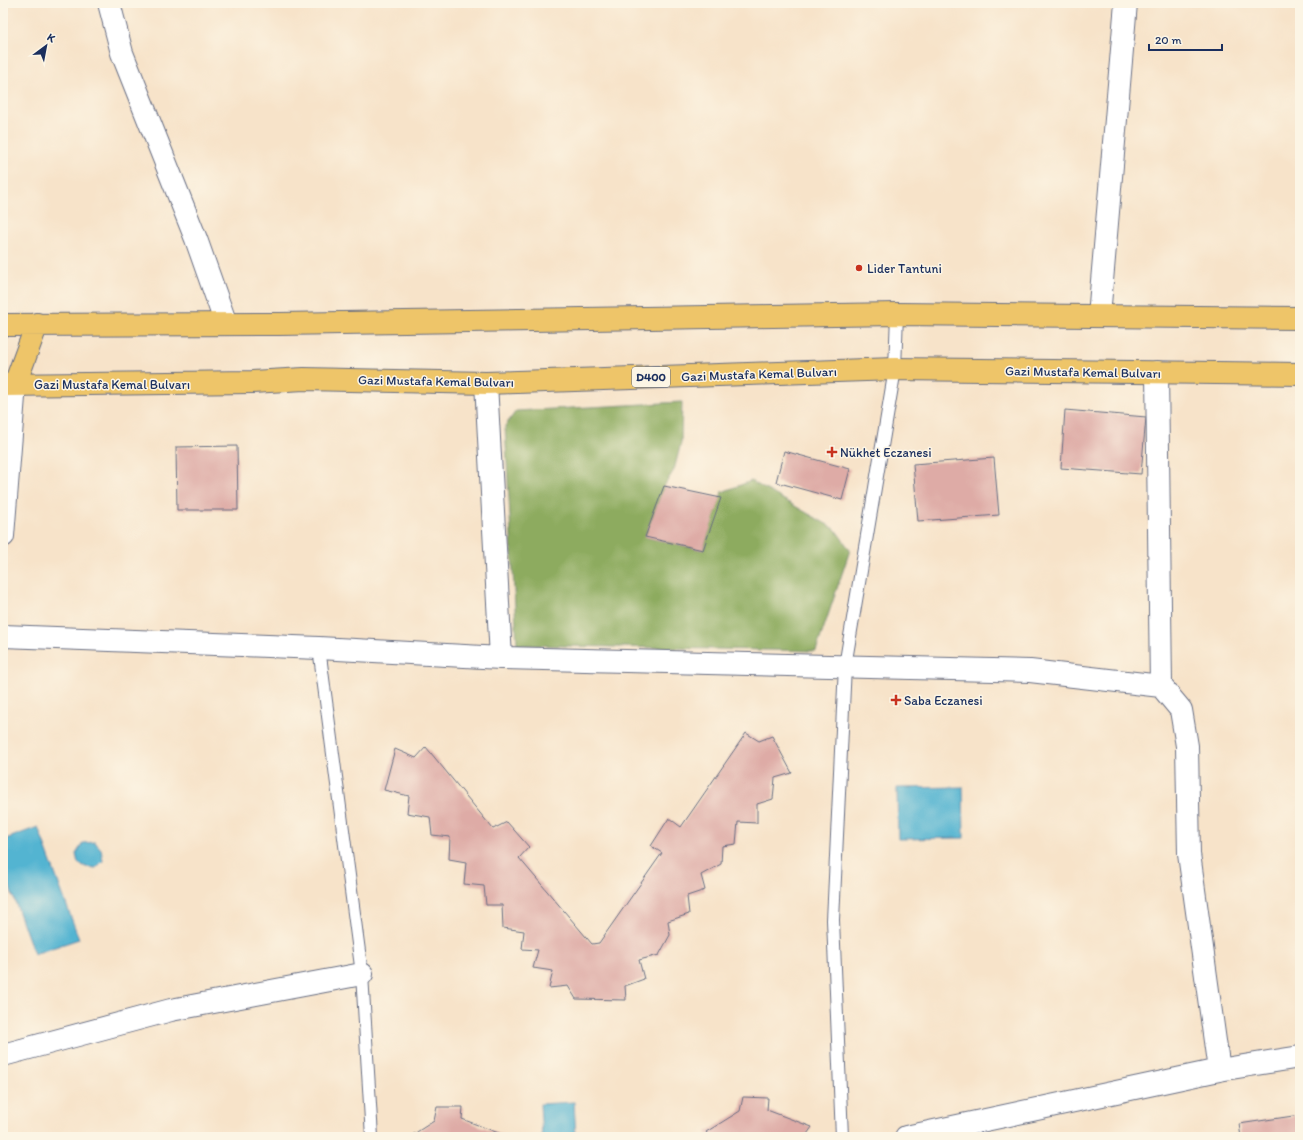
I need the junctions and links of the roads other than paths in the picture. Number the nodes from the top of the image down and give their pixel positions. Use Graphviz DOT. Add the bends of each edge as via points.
graph roads {
  1 [pos="109,3"];
  2 [pos="1126,3"];
  3 [pos="897,314"];
  4 [pos="1099,316"];
  5 [pos="1300,318"];
  6 [pos="37,324"];
  7 [pos="226,324"];
  8 [pos="3,325"];
  9 [pos="895,369"];
  10 [pos="1157,372"];
  11 [pos="1300,374"];
  12 [pos="486,383"];
  13 [pos="9,384"];
  14 [pos="3,536"];
  15 [pos="3,636"];
  16 [pos="319,648"];
  17 [pos="501,658"];
  18 [pos="845,666"];
  19 [pos="1161,686"];
  20 [pos="362,974"];
  21 [pos="3,1055"];
  22 [pos="1300,1057"];
  23 [pos="1219,1070"];
  24 [pos="372,1137"];
  25 [pos="842,1137"];
  26 [pos="906,1137"];
  1 -- 7 [label="street" via="122,53 196,239"];
  2 -- 4 [label="street"];
  3 -- 4 [label="highway"];
  3 -- 7 [label="highway"];
  3 -- 9 [label="lane"];
  4 -- 5 [label="highway"];
  6 -- 7 [label="highway"];
  6 -- 8 [label="highway"];
  6 -- 13 [label="highway"];
  9 -- 10 [label="highway, Gazi Mustafa Kemal Bulvarı / D400"];
  9 -- 12 [label="highway, Gazi Mustafa Kemal Bulvarı / D400"];
  9 -- 18 [label="lane"];
  10 -- 11 [label="highway, Gazi Mustafa Kemal Bulvarı / D400"];
  10 -- 19 [label="street"];
  12 -- 13 [label="highway, Gazi Mustafa Kemal Bulvarı / D400" via="304,379 89,385"];
  12 -- 17 [label="street"];
  13 -- 14 [label="street"];
  15 -- 16 [label="street"];
  16 -- 17 [label="street"];
  16 -- 20 [label="lane"];
  17 -- 18 [label="street"];
  18 -- 19 [label="street" via="1030,671"];
  18 -- 25 [label="lane" via="833,920"];
  19 -- 23 [label="street" via="1182,710 1187,746 1189,854"];
  20 -- 21 [label="street" via="171,1010"];
  20 -- 24 [label="lane"];
  22 -- 23 [label="street"];
  23 -- 26 [label="street"];
}
